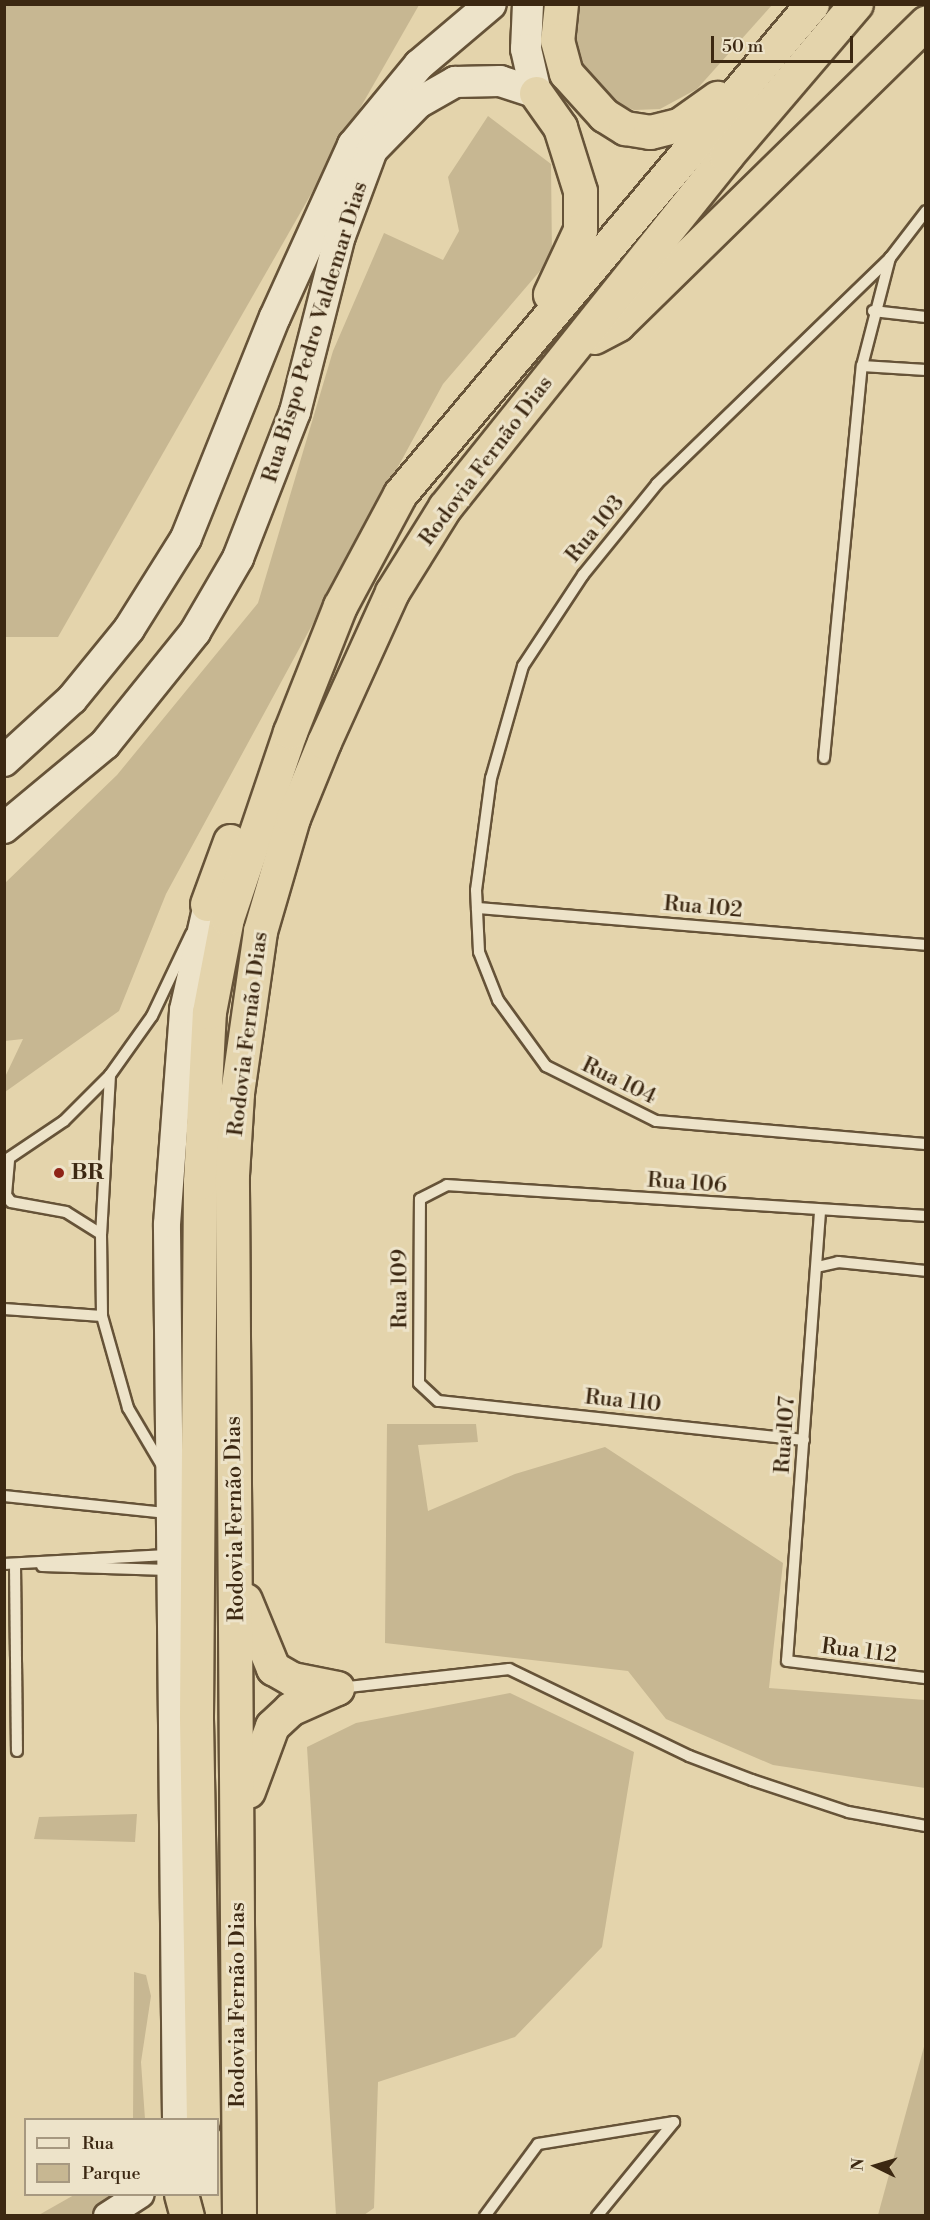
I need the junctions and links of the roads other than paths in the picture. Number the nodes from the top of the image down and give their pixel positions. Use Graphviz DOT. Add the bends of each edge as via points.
graph roads {
  1 [pos="491,4"];
  2 [pos="528,4"];
  3 [pos="561,4"];
  4 [pos="812,4"];
  5 [pos="856,4"];
  6 [pos="926,22"];
  7 [pos="743,86"];
  8 [pos="536,93"];
  9 [pos="926,211"];
  10 [pos="890,258"];
  11 [pos="873,311"];
  12 [pos="926,317"];
  13 [pos="526,340"];
  14 [pos="569,351"];
  15 [pos="862,366"];
  16 [pos="926,370"];
  17 [pos="290,732"];
  18 [pos="824,759"];
  19 [pos="4,761"];
  20 [pos="4,828"];
  21 [pos="207,904"];
  22 [pos="477,908"];
  23 [pos="926,945"];
  24 [pos="110,1075"];
  25 [pos="926,1144"];
  26 [pos="447,1185"];
  27 [pos="820,1212"];
  28 [pos="926,1216"];
  29 [pos="101,1234"];
  30 [pos="817,1267"];
  31 [pos="926,1271"];
  32 [pos="4,1309"];
  33 [pos="102,1316"];
  34 [pos="438,1401"];
  35 [pos="804,1440"];
  36 [pos="167,1474"];
  37 [pos="4,1496"];
  38 [pos="167,1513"];
  39 [pos="168,1563"];
  40 [pos="15,1564"];
  41 [pos="236,1575"];
  42 [pos="787,1661"];
  43 [pos="926,1678"];
  44 [pos="337,1688"];
  45 [pos="17,1751"];
  46 [pos="926,1826"];
  47 [pos="237,1831"];
  48 [pos="238,2110"];
  49 [pos="176,2118"];
  50 [pos="203,2118"];
  51 [pos="138,2196"];
  52 [pos="182,2196"];
  53 [pos="205,2196"];
  54 [pos="107,2216"];
  55 [pos="187,2216"];
  56 [pos="205,2216"];
  57 [pos="239,2216"];
  58 [pos="257,2216"];
  59 [pos="485,2216"];
  60 [pos="597,2216"];
  1 -- 19 [label="main road, Rua Bispo Pedro Valdemar Dias" via="418,65 353,145 262,347 186,538 129,629 72,699"];
  2 -- 8 [label="main road" via="526,49"];
  3 -- 7 [label="highway" via="557,40 566,73 587,100 625,128 650,132 679,125"];
  4 -- 7 [label="highway, Rodovia Fernão Dias"];
  5 -- 14 [label="highway, Rodovia Fernão Dias" via="726,156"];
  6 -- 14 [label="highway" via="618,324"];
  7 -- 13 [label="highway, Rodovia Fernão Dias"];
  8 -- 13 [label="highway" via="560,127 573,158 580,230"];
  8 -- 20 [label="main road, Rua Bispo Pedro Valdemar Dias" via="500,81 454,82 418,103 372,150 340,236 295,412 238,558 195,632 105,744"];
  9 -- 10 [label="lane, Rua 103"];
  10 -- 11 [label="lane, Rua 103"];
  10 -- 22 [label="lane, Rua 103" via="657,484 583,575 523,666 491,778"];
  11 -- 12 [label="lane"];
  11 -- 15 [label="lane, Rua 103"];
  13 -- 17 [label="highway, Rodovia Fernão Dias" via="400,494 340,606"];
  14 -- 41 [label="highway, Rodovia Fernão Dias" via="445,507 392,592 293,818 260,931 237,1094 232,1175"];
  15 -- 16 [label="lane"];
  15 -- 18 [label="lane, Rua 103"];
  17 -- 21 [label="highway" via="233,833"];
  17 -- 50 [label="highway, Rodovia Fernão Dias" via="227,918 209,1012 203,1088 196,1716"];
  21 -- 24 [label="lane" via="152,1016"];
  21 -- 36 [label="street" via="183,1010 172,1145"];
  22 -- 23 [label="lane, Rua 102"];
  22 -- 25 [label="lane, Rua 104" via="479,952 498,1000 546,1066 656,1121"];
  24 -- 29 [label="lane"];
  24 -- 29 [label="lane" via="64,1121 15,1151 6,1195 11,1202 66,1212"];
  26 -- 27 [label="lane, Rua 106"];
  26 -- 34 [label="lane, Rua 109" via="420,1199 419,1383"];
  27 -- 28 [label="lane, Rua 106"];
  27 -- 30 [label="lane, Rua 107"];
  29 -- 33 [label="lane"];
  30 -- 31 [label="lane" via="838,1262"];
  30 -- 35 [label="lane, Rua 107"];
  32 -- 33 [label="lane"];
  33 -- 36 [label="lane" via="128,1408"];
  34 -- 35 [label="lane, Rua 110"];
  35 -- 42 [label="lane, Rua 107"];
  36 -- 38 [label="street"];
  37 -- 38 [label="lane"];
  38 -- 39 [label="street"];
  39 -- 40 [label="lane"];
  39 -- 49 [label="street"];
  40 -- 45 [label="lane"];
  41 -- 44 [label="highway" via="273,1668 292,1679"];
  41 -- 47 [label="highway, Rodovia Fernão Dias"];
  42 -- 43 [label="lane, Rua 112"];
  44 -- 46 [label="lane" via="509,1670 689,1756 752,1780 848,1812"];
  44 -- 47 [label="highway" via="290,1709 272,1726"];
  47 -- 48 [label="highway, Rodovia Fernão Dias"];
  48 -- 57 [label="highway, Rodovia Fernão Dias"];
  48 -- 58 [label="highway"];
  51 -- 54 [label="street"];
  52 -- 55 [label="highway"];
  53 -- 56 [label="highway"];
  59 -- 60 [label="lane" via="538,2144 674,2122"];
}
